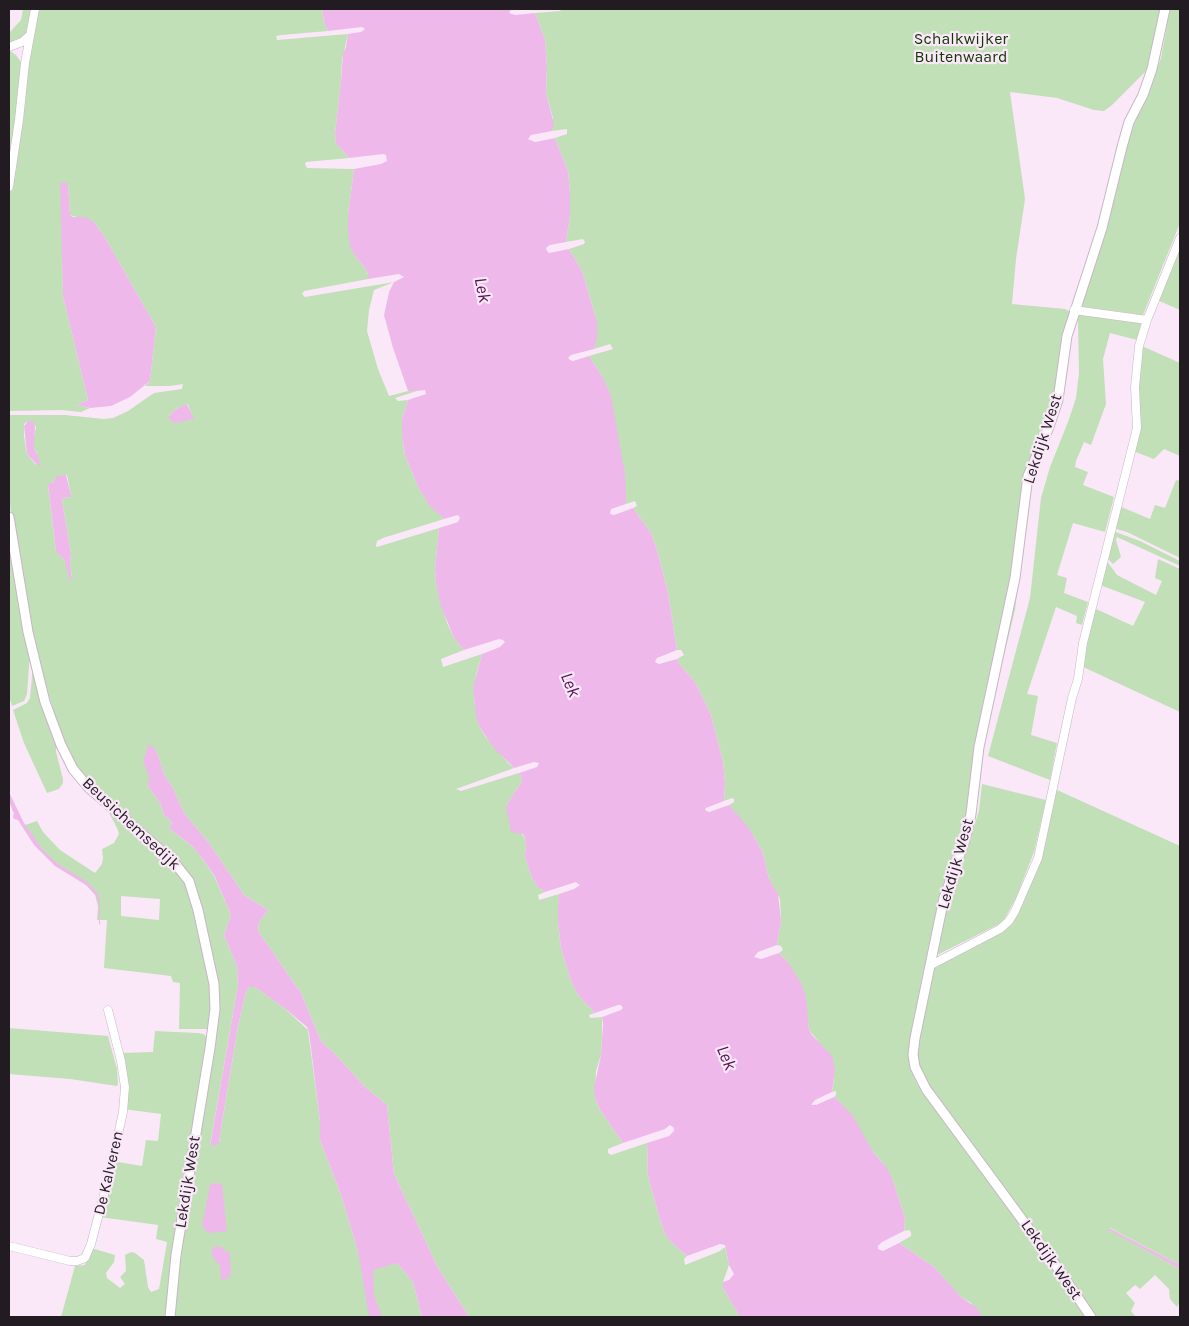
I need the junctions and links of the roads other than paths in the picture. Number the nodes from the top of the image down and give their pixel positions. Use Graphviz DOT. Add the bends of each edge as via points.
graph roads {
  1 [pos="35,9"];
  2 [pos="1165,9"];
  3 [pos="30,35"];
  4 [pos="13,51"];
  5 [pos="25,63"];
  6 [pos="9,187"];
  7 [pos="1180,238"];
  8 [pos="1074,310"];
  9 [pos="1147,320"];
  10 [pos="9,517"];
  11 [pos="931,965"];
  12 [pos="108,1010"];
  13 [pos="210,1048"];
  14 [pos="9,1246"];
  15 [pos="170,1317"];
  16 [pos="1091,1317"];
  1 -- 3 [label="street"];
  2 -- 8 [label="street, Lekdijk West" via="1152,69 1129,122 1102,228"];
  3 -- 4 [label="street"];
  3 -- 5 [label="street"];
  4 -- 5 [label="street"];
  5 -- 6 [label="street"];
  7 -- 9 [label="street"];
  8 -- 9 [label="street"];
  8 -- 11 [label="street, Lekdijk West" via="1066,336 1058,400 1028,476 1014,578 979,747 971,814 944,898"];
  9 -- 11 [label="street" via="1139,346 1135,387 1137,428 1083,643 1038,858 1015,911 1000,929"];
  10 -- 13 [label="street, Beusichemsedijk" via="28,632 45,702 61,745 73,769 88,787 173,861 190,881 214,984"];
  11 -- 16 [label="street, Lekdijk West" via="915,1038 914,1055 919,1076"];
  12 -- 14 [label="street, De Kalveren" via="125,1087 111,1168 91,1244 85,1258 77,1261"];
  13 -- 15 [label="street, Lekdijk West" via="176,1255"];
}
